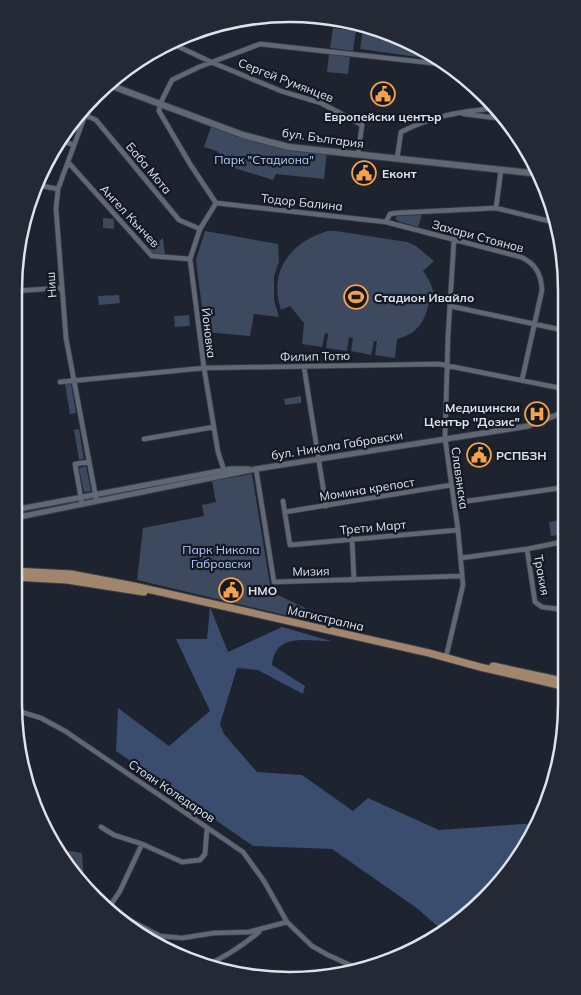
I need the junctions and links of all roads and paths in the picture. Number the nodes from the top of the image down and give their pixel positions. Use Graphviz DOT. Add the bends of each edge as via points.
graph roads {
  1 [pos="179,47"];
  2 [pos="211,62"];
  3 [pos="431,62"];
  4 [pos="116,87"];
  5 [pos="160,104"];
  6 [pos="487,109"];
  7 [pos="457,113"];
  8 [pos="88,115"];
  9 [pos="495,118"];
  10 [pos="83,121"];
  11 [pos="67,143"];
  12 [pos="74,145"];
  13 [pos="358,154"];
  14 [pos="397,159"];
  15 [pos="68,162"];
  16 [pos="501,170"];
  17 [pos="531,173"];
  18 [pos="44,186"];
  19 [pos="58,189"];
  20 [pos="216,203"];
  21 [pos="496,208"];
  22 [pos="549,221"];
  23 [pos="386,222"];
  24 [pos="200,229"];
  25 [pos="454,239"];
  26 [pos="190,259"];
  27 [pos="61,288"];
  28 [pos="22,290"];
  29 [pos="450,306"];
  30 [pos="535,324"];
  31 [pos="558,329"];
  32 [pos="447,364"];
  33 [pos="304,366"];
  34 [pos="204,368"];
  35 [pos="73,380"];
  36 [pos="522,380"];
  37 [pos="60,382"];
  38 [pos="558,388"];
  39 [pos="558,414"];
  40 [pos="214,427"];
  41 [pos="445,438"];
  42 [pos="144,439"];
  43 [pos="319,458"];
  44 [pos="89,462"];
  45 [pos="256,469"];
  46 [pos="224,470"];
  47 [pos="451,485"];
  48 [pos="558,488"];
  49 [pos="95,494"];
  50 [pos="81,497"];
  51 [pos="96,501"];
  52 [pos="283,501"];
  53 [pos="454,503"];
  54 [pos="82,504"];
  55 [pos="326,506"];
  56 [pos="22,508"];
  57 [pos="285,512"];
  58 [pos="22,516"];
  59 [pos="458,530"];
  60 [pos="352,538"];
  61 [pos="558,543"];
  62 [pos="527,549"];
  63 [pos="461,558"];
  64 [pos="22,571"];
  65 [pos="462,576"];
  66 [pos="22,577"];
  67 [pos="354,580"];
  68 [pos="191,600"];
  69 [pos="558,609"];
  70 [pos="446,657"];
  71 [pos="455,660"];
  72 [pos="558,680"];
  73 [pos="558,685"];
  74 [pos="22,712"];
  75 [pos="101,827"];
  76 [pos="207,828"];
  77 [pos="142,844"];
  78 [pos="111,903"];
  79 [pos="287,922"];
  80 [pos="138,925"];
  81 [pos="260,931"];
  82 [pos="216,962"];
  83 [pos="350,965"];
  1 -- 2 [label="street, Сергей Румянцев"];
  2 -- 3 [label="street" via="260,44"];
  2 -- 5 [label="street" via="172,80"];
  2 -- 13 [label="street, Сергей Румянцев" via="281,91 321,102 362,125"];
  4 -- 5 [label="main road, бул. България"];
  5 -- 13 [label="main road, бул. България" via="244,135 289,147"];
  5 -- 20 [label="street" via="159,112"];
  6 -- 7 [label="street"];
  7 -- 9 [label="street"];
  7 -- 14 [label="street" via="422,121 401,132"];
  8 -- 24 [label="street, Баба Мота" via="179,220"];
  10 -- 12 [label="street, Ниш"];
  11 -- 12 [label="street"];
  12 -- 15 [label="street, Ниш"];
  13 -- 14 [label="main road, бул. България"];
  14 -- 16 [label="main road, бул. България"];
  15 -- 19 [label="street, Ниш"];
  15 -- 26 [label="street, Ангел Кънчев" via="152,256"];
  16 -- 17 [label="main road, бул. България"];
  16 -- 21 [label="street"];
  18 -- 19 [label="street"];
  19 -- 27 [label="street, Ниш" via="56,208"];
  20 -- 23 [label="street, Тодор Балина"];
  20 -- 24 [label="street, Йоновка"];
  21 -- 22 [label="street"];
  21 -- 23 [label="street" via="396,213 390,214"];
  23 -- 25 [label="street, Захари Стоянов"];
  24 -- 26 [label="street, Йоновка"];
  25 -- 29 [label="street, Славянска"];
  25 -- 30 [label="street, Захари Стоянов" via="521,257 535,266 542,290"];
  26 -- 34 [label="street, Йоновка"];
  27 -- 28 [label="street"];
  27 -- 35 [label="street, Ниш"];
  29 -- 30 [label="street"];
  29 -- 32 [label="street, Славянска"];
  30 -- 31 [label="street"];
  30 -- 36 [label="street, Захари Стоянов"];
  32 -- 33 [label="street, Филип Тотю"];
  32 -- 36 [label="street, Филип Тотю"];
  32 -- 41 [label="street, Славянска"];
  33 -- 34 [label="street, Филип Тотю"];
  33 -- 43 [label="street"];
  34 -- 35 [label="street, Филип Тотю"];
  34 -- 40 [label="street, Йоновка"];
  35 -- 37 [label="street, Филип Тотю"];
  35 -- 44 [label="street, Ниш"];
  36 -- 38 [label="street, Филип Тотю"];
  39 -- 41 [label="street, бул. Никола Габровски" via="528,426"];
  40 -- 42 [label="street"];
  40 -- 46 [label="street, Йоновка"];
  41 -- 43 [label="street, бул. Никола Габровски"];
  41 -- 47 [label="street, Славянска"];
  43 -- 45 [label="street, бул. Никола Габровски"];
  43 -- 55 [label="street"];
  44 -- 49 [label="street, Ниш"];
  44 -- 50 [label="street" via="75,464"];
  45 -- 46 [label="street, бул. Никола Габровски"];
  45 -- 51 [label="street, бул. Никола Габровски"];
  45 -- 67 [label="street, Мизия" via="274,582"];
  46 -- 49 [label="street, бул. Никола Габровски"];
  47 -- 53 [label="street, Славянска"];
  47 -- 55 [label="street, Момина крепост"];
  48 -- 53 [label="street"];
  49 -- 50 [label="street, бул. Никола Габровски"];
  49 -- 51 [label="street, Ниш"];
  50 -- 54 [label="street"];
  50 -- 56 [label="street, бул. Никола Габровски"];
  51 -- 54 [label="street, бул. Никола Габровски"];
  52 -- 57 [label="street"];
  53 -- 59 [label="street, Славянска"];
  54 -- 58 [label="street, бул. Никола Габровски"];
  55 -- 57 [label="street, Момина крепост"];
  57 -- 60 [label="street, Трети Март" via="290,545"];
  59 -- 60 [label="street, Трети Март"];
  59 -- 63 [label="street, Славянска"];
  60 -- 67 [label="street"];
  61 -- 62 [label="street"];
  62 -- 63 [label="street"];
  62 -- 69 [label="street, Тракия" via="535,602 542,607"];
  63 -- 65 [label="street, Славянска"];
  64 -- 68 [label="main road, Магистрална" via="70,574"];
  65 -- 67 [label="street, Мизия"];
  65 -- 70 [label="street, Славянска" via="462,592"];
  66 -- 68 [label="main road, Магистрална" via="67,580"];
  68 -- 70 [label="main road, Магистрална"];
  70 -- 71 [label="main road, Магистрална"];
  71 -- 72 [label="main road, Магистрална"];
  71 -- 73 [label="main road, Магистрална"];
  74 -- 76 [label="street, Стоян Коледаров" via="58,727"];
  75 -- 77 [label="street"];
  76 -- 77 [label="street" via="205,854 200,860 182,862"];
  76 -- 79 [label="street, Стоян Коледаров" via="243,852"];
  77 -- 78 [label="street" via="120,891"];
  79 -- 81 [label="street"];
  79 -- 83 [label="street, Стоян Коледаров" via="312,946"];
  80 -- 81 [label="street" via="160,936 182,938"];
  81 -- 82 [label="street"];
}
